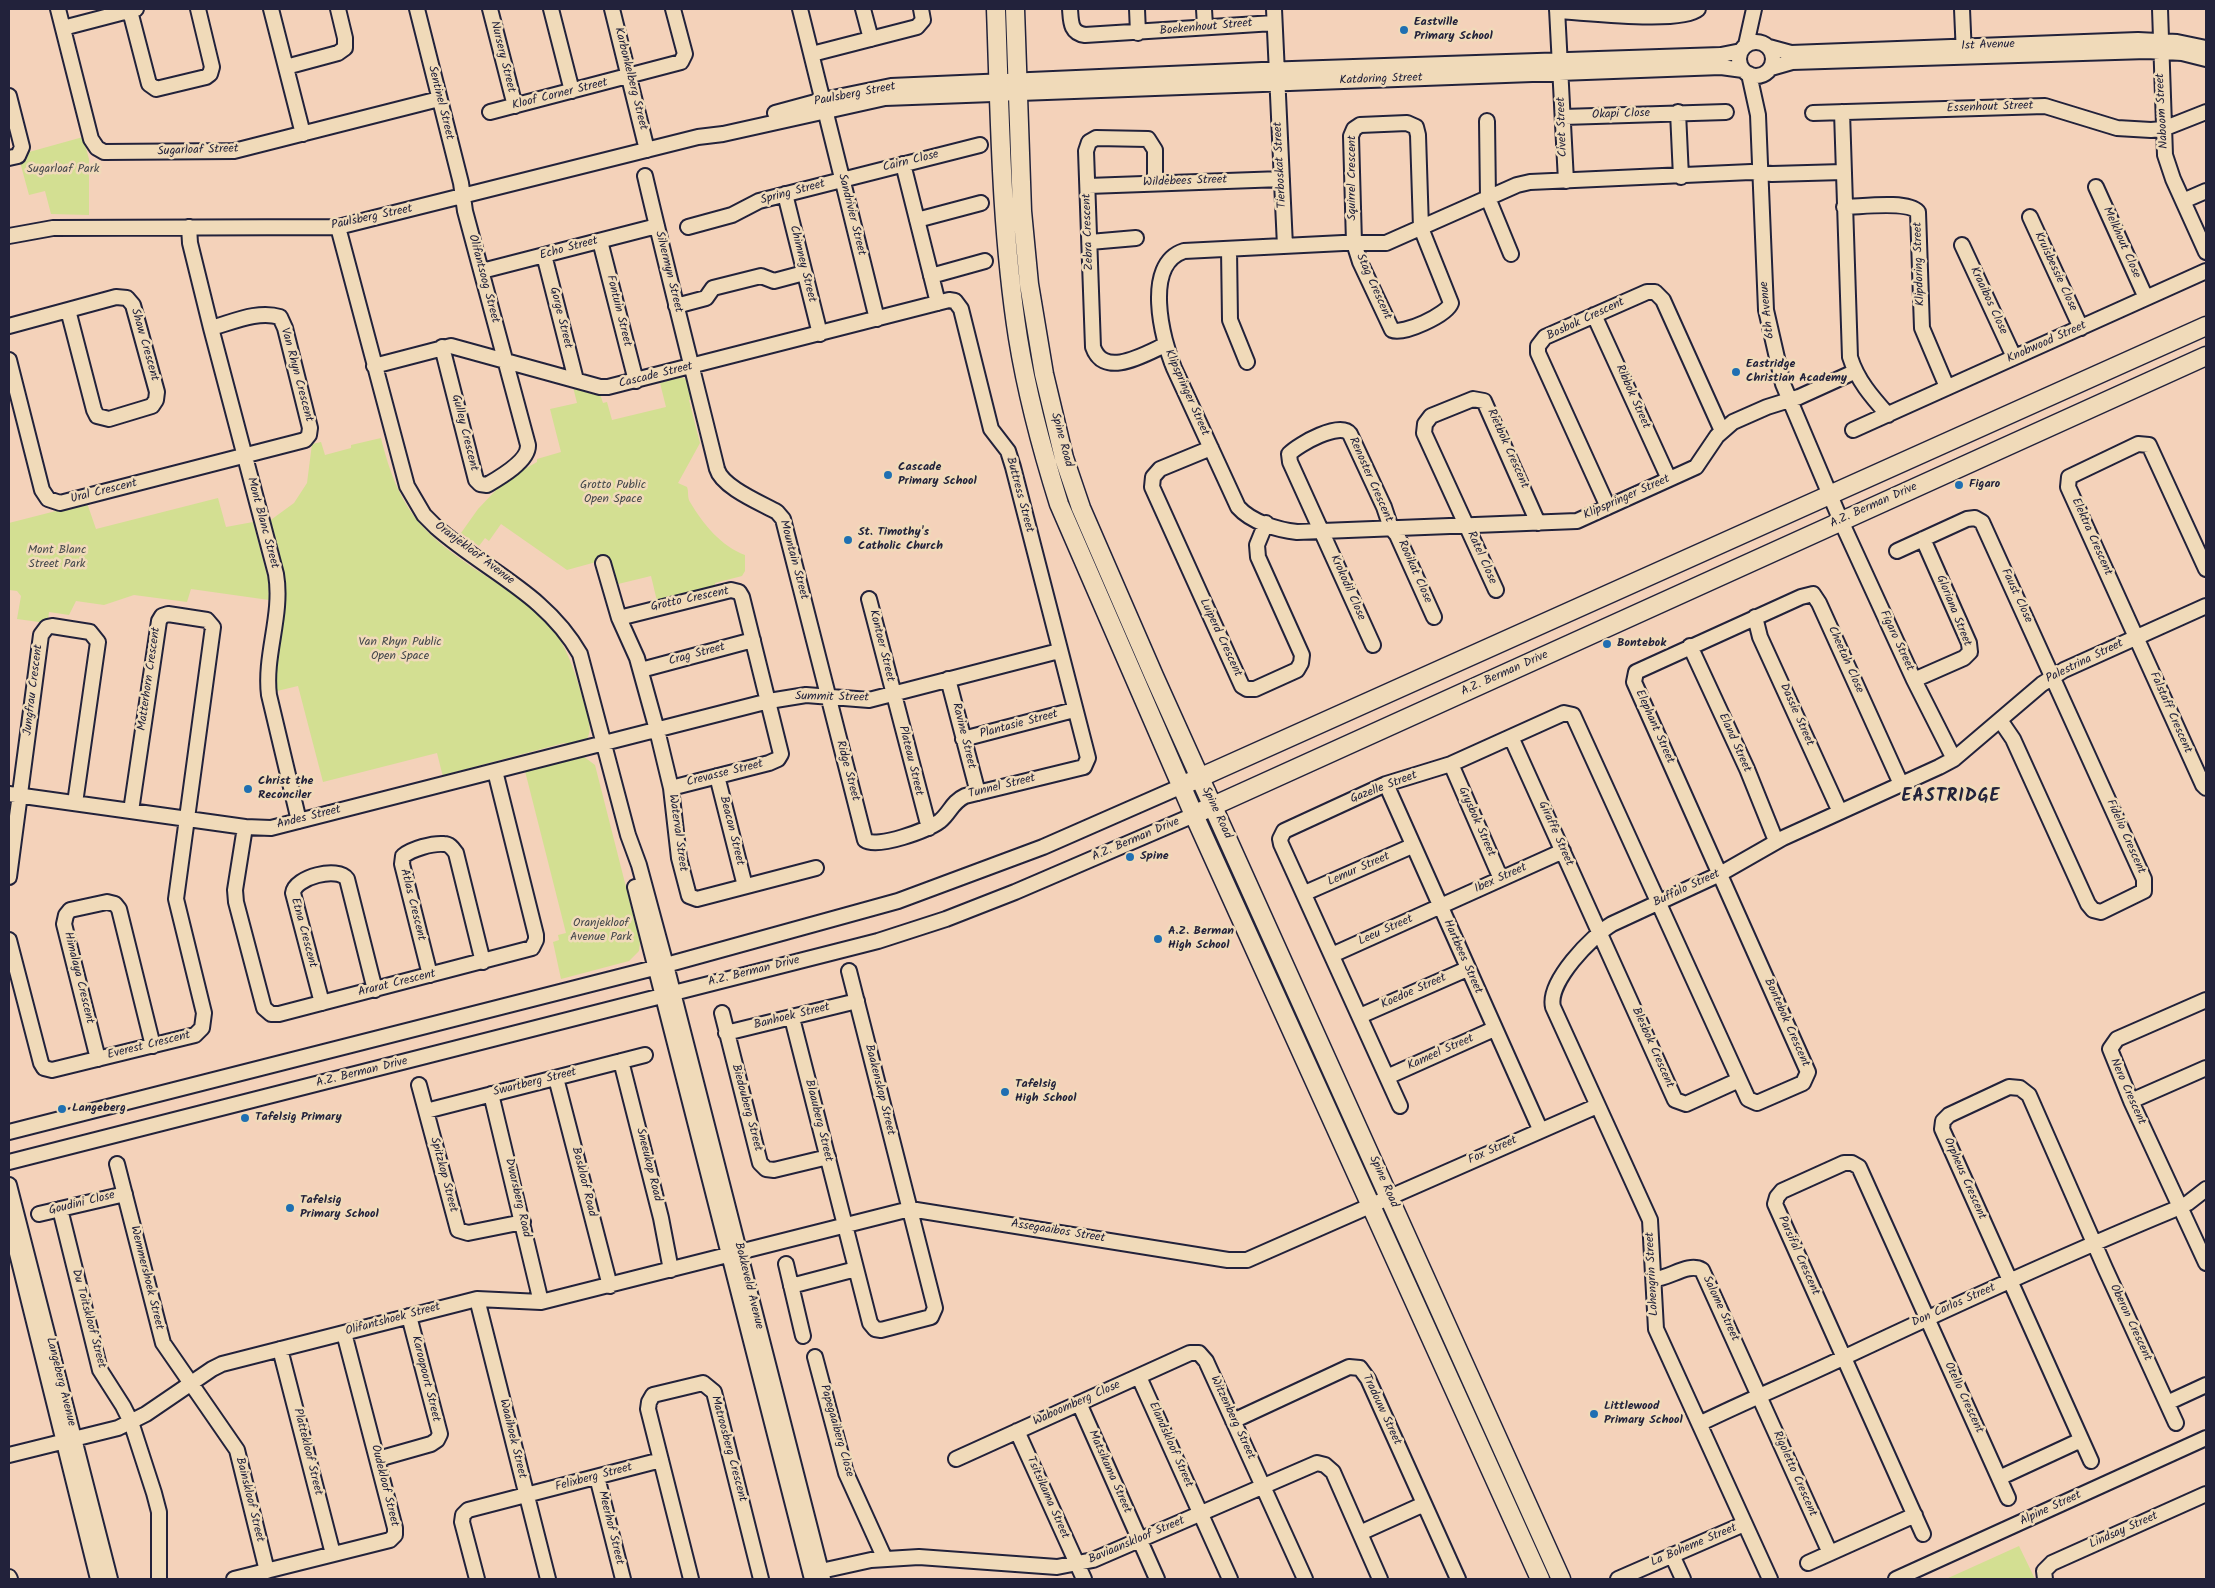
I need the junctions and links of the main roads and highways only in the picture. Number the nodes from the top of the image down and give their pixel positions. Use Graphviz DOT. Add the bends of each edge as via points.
graph roads {
  1 [pos="996,9"];
  2 [pos="1015,9"];
  3 [pos="2206,326"];
  4 [pos="2206,356"];
  5 [pos="1200,777"];
  6 [pos="1182,786"];
  7 [pos="1213,806"];
  8 [pos="1194,815"];
  9 [pos="1540,1579"];
  10 [pos="1561,1579"];
  1 -- 6 [label="main road, Spine Road" via="1004,220 1012,297 1018,340 1046,462 1072,535"];
  2 -- 5 [label="main road, Spine Road" via="1022,211 1028,284 1044,374 1064,458 1110,577"];
  3 -- 5 [label="main road"];
  4 -- 7 [label="main road, A.Z. Berman Drive"];
  5 -- 6 [label="main road"];
  5 -- 7 [label="main road, Spine Road"];
  6 -- 8 [label="main road, Spine Road"];
  7 -- 8 [label="main road, A.Z. Berman Drive"];
  7 -- 10 [label="main road, Spine Road"];
  8 -- 9 [label="main road, Spine Road"];
}
